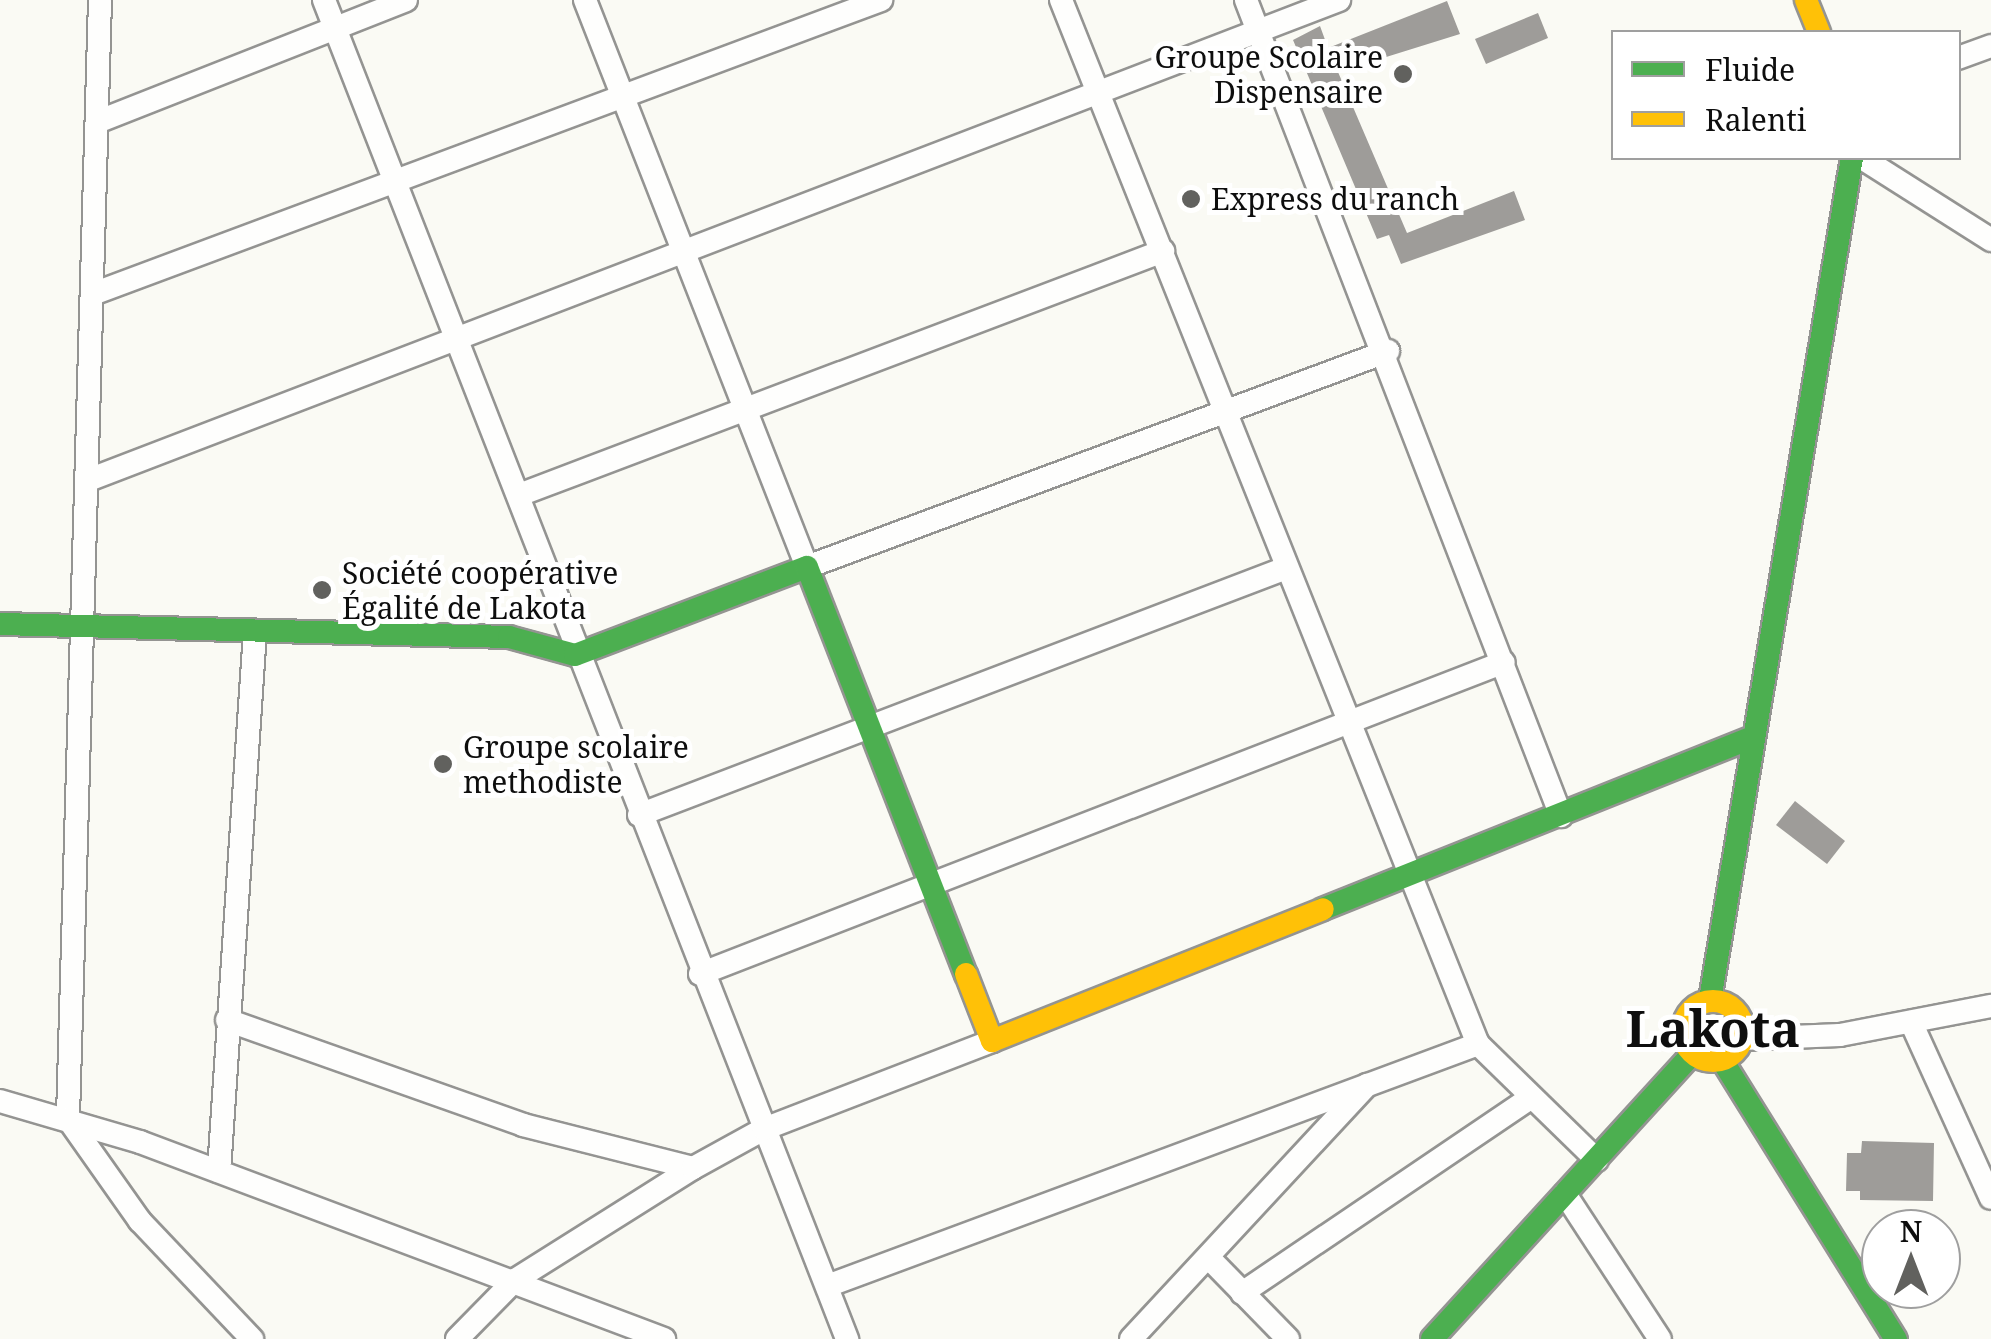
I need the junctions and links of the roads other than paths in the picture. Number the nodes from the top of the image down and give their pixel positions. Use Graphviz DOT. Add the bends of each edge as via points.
graph roads {
  1 [pos="100,0"];
  2 [pos="324,0"];
  3 [pos="406,0"];
  4 [pos="586,0"];
  5 [pos="880,0"];
  6 [pos="1060,0"];
  7 [pos="1246,0"];
  8 [pos="1340,0"];
  9 [pos="1806,0"];
  10 [pos="334,30"];
  11 [pos="1818,30"];
  12 [pos="1260,32"];
  13 [pos="1991,46"];
  14 [pos="1961,57"];
  15 [pos="1106,94"];
  16 [pos="623,98"];
  17 [pos="97,122"];
  18 [pos="1852,160"];
  19 [pos="1865,160"];
  20 [pos="395,183"];
  21 [pos="1991,240"];
  22 [pos="1163,251"];
  23 [pos="682,256"];
  24 [pos="98,292"];
  25 [pos="460,340"];
  26 [pos="1388,352"];
  27 [pos="745,413"];
  28 [pos="1227,413"];
  29 [pos="92,478"];
  30 [pos="519,496"];
  31 [pos="807,567"];
  32 [pos="1286,568"];
  33 [pos="0,624"];
  34 [pos="85,627"];
  35 [pos="256,632"];
  36 [pos="575,655"];
  37 [pos="1504,662"];
  38 [pos="1348,724"];
  39 [pos="872,728"];
  40 [pos="1751,738"];
  41 [pos="639,815"];
  42 [pos="1561,816"];
  43 [pos="1409,880"];
  44 [pos="928,883"];
  45 [pos="700,974"];
  46 [pos="1710,1000"];
  47 [pos="1991,1006"];
  48 [pos="227,1020"];
  49 [pos="1911,1022"];
  50 [pos="1742,1039"];
  51 [pos="992,1041"];
  52 [pos="1478,1044"];
  53 [pos="1692,1054"];
  54 [pos="1722,1060"];
  55 [pos="1369,1083"];
  56 [pos="1528,1098"];
  57 [pos="0,1102"];
  58 [pos="68,1120"];
  59 [pos="764,1130"];
  60 [pos="1597,1160"];
  61 [pos="692,1168"];
  62 [pos="219,1170"];
  63 [pos="1566,1194"];
  64 [pos="1991,1198"];
  65 [pos="1208,1258"];
  66 [pos="515,1280"];
  67 [pos="826,1286"];
  68 [pos="1242,1292"];
  69 [pos="252,1339"];
  70 [pos="457,1339"];
  71 [pos="664,1339"];
  72 [pos="848,1339"];
  73 [pos="1131,1339"];
  74 [pos="1288,1339"];
  75 [pos="1432,1339"];
  76 [pos="1660,1339"];
  77 [pos="1896,1339"];
  1 -- 17 [label="street"];
  2 -- 10 [label="street"];
  3 -- 10 [label="street"];
  4 -- 16 [label="street"];
  5 -- 16 [label="street"];
  6 -- 15 [label="street"];
  7 -- 12 [label="street"];
  8 -- 12 [label="street"];
  9 -- 11 [label="street"];
  10 -- 17 [label="street"];
  10 -- 20 [label="street"];
  12 -- 15 [label="street"];
  12 -- 26 [label="street"];
  13 -- 14 [label="street"];
  15 -- 22 [label="street"];
  15 -- 23 [label="street"];
  16 -- 20 [label="street"];
  16 -- 23 [label="street"];
  17 -- 24 [label="street"];
  18 -- 40 [label="street"];
  19 -- 21 [label="street"];
  20 -- 24 [label="street"];
  20 -- 25 [label="street"];
  22 -- 27 [label="street"];
  22 -- 28 [label="street"];
  23 -- 25 [label="street"];
  23 -- 27 [label="street"];
  24 -- 29 [label="street"];
  25 -- 29 [label="street"];
  25 -- 30 [label="street"];
  26 -- 28 [label="street"];
  26 -- 37 [label="street"];
  27 -- 30 [label="street"];
  27 -- 31 [label="street"];
  28 -- 31 [label="street"];
  28 -- 32 [label="street"];
  29 -- 34 [label="street"];
  30 -- 36 [label="street"];
  31 -- 36 [label="street"];
  31 -- 39 [label="street"];
  32 -- 38 [label="street"];
  32 -- 39 [label="street"];
  33 -- 34 [label="street"];
  34 -- 35 [label="street"];
  34 -- 58 [label="street"];
  35 -- 36 [label="street" via="509,637"];
  35 -- 48 [label="street"];
  36 -- 41 [label="street"];
  37 -- 38 [label="street"];
  37 -- 42 [label="street"];
  38 -- 43 [label="street"];
  38 -- 44 [label="street"];
  39 -- 41 [label="street"];
  39 -- 44 [label="street"];
  40 -- 42 [label="street"];
  40 -- 46 [label="street"];
  41 -- 45 [label="street"];
  42 -- 43 [label="street"];
  43 -- 51 [label="street"];
  43 -- 52 [label="street"];
  44 -- 45 [label="street"];
  44 -- 51 [label="street"];
  45 -- 59 [label="street"];
  46 -- 50 [label="street" via="1734,1009"];
  46 -- 53 [label="street" via="1683,1022"];
  47 -- 49 [label="street"];
  48 -- 61 [label="street" via="523,1125"];
  48 -- 62 [label="street"];
  49 -- 50 [label="street"];
  49 -- 64 [label="street"];
  50 -- 54 [label="street"];
  51 -- 59 [label="street"];
  52 -- 55 [label="street"];
  52 -- 56 [label="street"];
  53 -- 54 [label="street"];
  53 -- 60 [label="street"];
  54 -- 77 [label="street"];
  55 -- 65 [label="street"];
  55 -- 67 [label="street"];
  56 -- 60 [label="street"];
  56 -- 68 [label="street"];
  57 -- 58 [label="street"];
  58 -- 62 [label="street"];
  58 -- 69 [label="street" via="140,1221"];
  59 -- 61 [label="street"];
  59 -- 67 [label="street"];
  60 -- 63 [label="street"];
  61 -- 66 [label="street"];
  62 -- 66 [label="street"];
  63 -- 75 [label="street"];
  63 -- 76 [label="street"];
  65 -- 68 [label="street"];
  65 -- 73 [label="street"];
  66 -- 70 [label="street"];
  66 -- 71 [label="street"];
  67 -- 72 [label="street"];
  68 -- 74 [label="street"];
}
